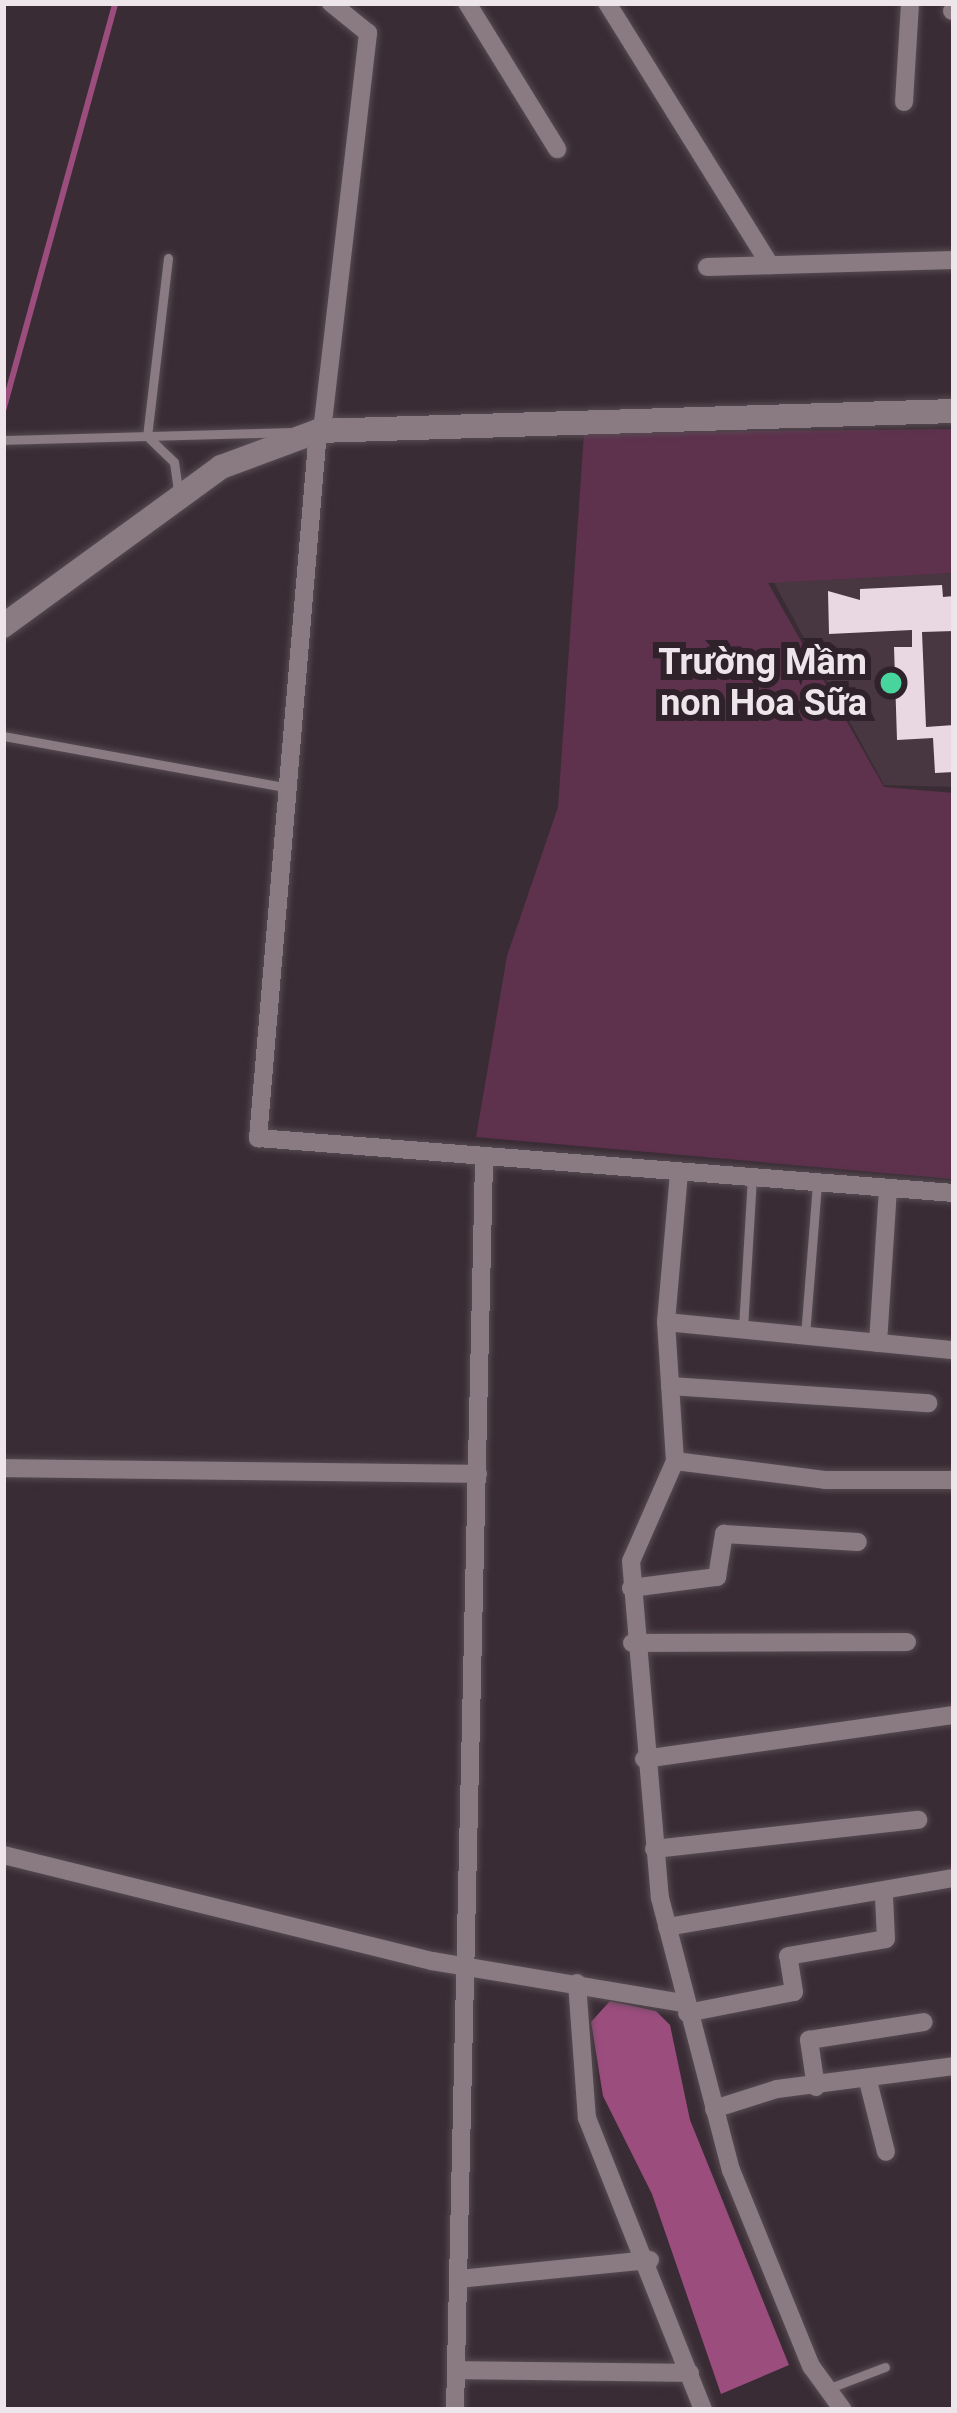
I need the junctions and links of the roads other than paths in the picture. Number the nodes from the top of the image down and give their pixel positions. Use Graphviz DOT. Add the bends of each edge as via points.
graph roads {
  1 [pos="331,3"];
  2 [pos="467,3"];
  3 [pos="607,3"];
  4 [pos="910,3"];
  5 [pos="904,102"];
  6 [pos="557,149"];
  7 [pos="168,258"];
  8 [pos="954,260"];
  9 [pos="770,266"];
  10 [pos="706,267"];
  11 [pos="954,410"];
  12 [pos="320,431"];
  13 [pos="147,436"];
  14 [pos="3,440"];
  15 [pos="176,498"];
  16 [pos="3,626"];
  17 [pos="3,736"];
  18 [pos="284,787"];
  19 [pos="484,1158"];
  20 [pos="679,1173"];
  21 [pos="752,1178"];
  22 [pos="817,1183"];
  23 [pos="889,1188"];
  24 [pos="954,1193"];
  25 [pos="666,1322"];
  26 [pos="742,1330"];
  27 [pos="805,1336"];
  28 [pos="878,1343"];
  29 [pos="954,1350"];
  30 [pos="670,1386"];
  31 [pos="928,1403"];
  32 [pos="675,1461"];
  33 [pos="3,1468"];
  34 [pos="478,1474"];
  35 [pos="954,1480"];
  36 [pos="858,1542"];
  37 [pos="631,1588"];
  38 [pos="907,1642"];
  39 [pos="632,1643"];
  40 [pos="954,1715"];
  41 [pos="644,1759"];
  42 [pos="918,1820"];
  43 [pos="654,1849"];
  44 [pos="3,1855"];
  45 [pos="954,1878"];
  46 [pos="884,1897"];
  47 [pos="667,1927"];
  48 [pos="470,1961"];
  49 [pos="577,1983"];
  50 [pos="686,2008"];
  51 [pos="924,2022"];
  52 [pos="954,2066"];
  53 [pos="868,2081"];
  54 [pos="816,2086"];
  55 [pos="714,2110"];
  56 [pos="886,2152"];
  57 [pos="650,2260"];
  58 [pos="459,2279"];
  59 [pos="885,2367"];
  60 [pos="457,2370"];
  61 [pos="690,2373"];
  62 [pos="827,2389"];
  63 [pos="455,2410"];
  64 [pos="703,2410"];
  65 [pos="843,2410"];
  1 -- 12 [label="street" via="368,33"];
  2 -- 6 [label="street"];
  3 -- 9 [label="street"];
  4 -- 5 [label="street"];
  7 -- 13 [label="lane"];
  8 -- 9 [label="street"];
  9 -- 10 [label="street"];
  11 -- 12 [label="street"];
  12 -- 13 [label="lane"];
  12 -- 15 [label="street" via="268,444"];
  12 -- 18 [label="street"];
  13 -- 14 [label="lane"];
  13 -- 15 [label="lane" via="174,462"];
  15 -- 16 [label="street"];
  17 -- 18 [label="lane"];
  18 -- 19 [label="street" via="258,1138"];
  19 -- 20 [label="street"];
  19 -- 34 [label="street"];
  20 -- 21 [label="street"];
  20 -- 25 [label="street"];
  21 -- 22 [label="street"];
  21 -- 26 [label="lane"];
  22 -- 23 [label="street"];
  22 -- 27 [label="lane"];
  23 -- 24 [label="street"];
  23 -- 28 [label="street"];
  25 -- 26 [label="street"];
  25 -- 30 [label="street"];
  26 -- 27 [label="street"];
  27 -- 28 [label="street"];
  28 -- 29 [label="street"];
  30 -- 31 [label="street"];
  30 -- 32 [label="street"];
  32 -- 35 [label="street" via="824,1480"];
  32 -- 37 [label="street" via="645,1516"];
  33 -- 34 [label="street"];
  34 -- 48 [label="street"];
  36 -- 37 [label="street" via="724,1534 717,1576"];
  37 -- 39 [label="street"];
  38 -- 39 [label="street"];
  39 -- 41 [label="street"];
  40 -- 41 [label="street"];
  41 -- 43 [label="street"];
  42 -- 43 [label="street"];
  43 -- 47 [label="street"];
  44 -- 48 [label="street" via="432,1961"];
  45 -- 46 [label="street"];
  46 -- 47 [label="street"];
  46 -- 50 [label="street" via="886,1939 788,1955 794,1992"];
  47 -- 50 [label="street"];
  48 -- 49 [label="street"];
  48 -- 58 [label="street"];
  49 -- 50 [label="street"];
  49 -- 57 [label="street" via="586,2118"];
  50 -- 55 [label="street"];
  51 -- 54 [label="street" via="809,2040"];
  52 -- 53 [label="street"];
  53 -- 54 [label="street"];
  53 -- 56 [label="street"];
  54 -- 55 [label="street"];
  55 -- 62 [label="street" via="776,2283"];
  57 -- 58 [label="street"];
  57 -- 61 [label="street"];
  58 -- 60 [label="street"];
  59 -- 62 [label="lane"];
  60 -- 61 [label="street"];
  60 -- 63 [label="street"];
  61 -- 64 [label="street"];
  62 -- 65 [label="street"];
}
